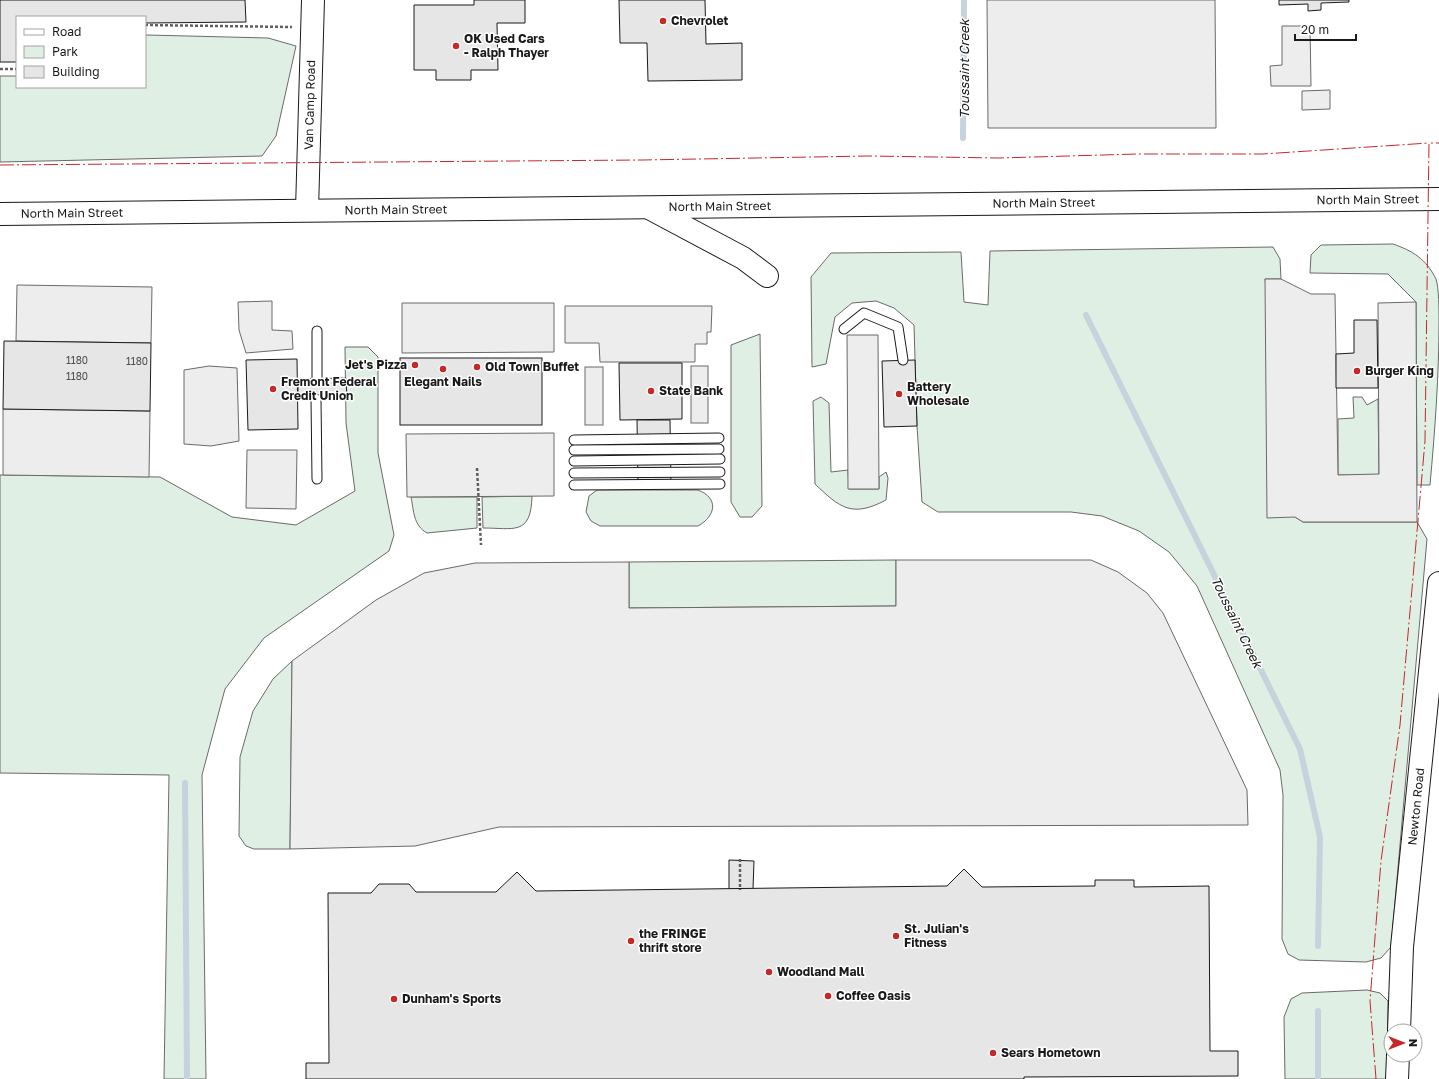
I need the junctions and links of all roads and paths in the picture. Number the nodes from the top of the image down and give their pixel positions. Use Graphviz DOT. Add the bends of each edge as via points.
graph roads {
  1 [pos="313,0"];
  2 [pos="146,25"];
  3 [pos="312,27"];
  4 [pos="0,69"];
  5 [pos="16,69"];
  6 [pos="1439,199"];
  7 [pos="648,207"];
  8 [pos="307,210"];
  9 [pos="0,214"];
  10 [pos="767,276"];
  11 [pos="844,328"];
  12 [pos="317,331"];
  13 [pos="903,360"];
  14 [pos="317,378"];
  15 [pos="316,399"];
  16 [pos="720,438"];
  17 [pos="574,440"];
  18 [pos="720,449"];
  19 [pos="574,450"];
  20 [pos="574,460"];
  21 [pos="720,460"];
  22 [pos="477,468"];
  23 [pos="720,472"];
  24 [pos="574,473"];
  25 [pos="317,480"];
  26 [pos="720,484"];
  27 [pos="574,485"];
  28 [pos="481,545"];
  29 [pos="1439,583"];
  30 [pos="740,859"];
  31 [pos="740,890"];
  32 [pos="1399,1023"];
  33 [pos="1398,1063"];
  34 [pos="1397,1079"];
  1 -- 3 [label="main road, Van Camp Road"];
  2 -- 3 [label="path"];
  3 -- 8 [label="main road, Van Camp Road"];
  4 -- 5 [label="path"];
  6 -- 7 [label="main road, North Main Street"];
  7 -- 8 [label="main road, North Main Street"];
  7 -- 10 [label="main road" via="743,258"];
  8 -- 9 [label="main road, North Main Street"];
  11 -- 13 [label="lane" via="864,313 898,327"];
  12 -- 14 [label="lane"];
  15 -- 25 [label="lane"];
  16 -- 17 [label="lane"];
  18 -- 19 [label="lane"];
  20 -- 21 [label="lane"];
  22 -- 28 [label="path"];
  23 -- 24 [label="lane"];
  26 -- 27 [label="lane"];
  29 -- 32 [label="main road, Newton Road" via="1402,947"];
  30 -- 31 [label="path"];
  33 -- 34 [label="main road"];
}
